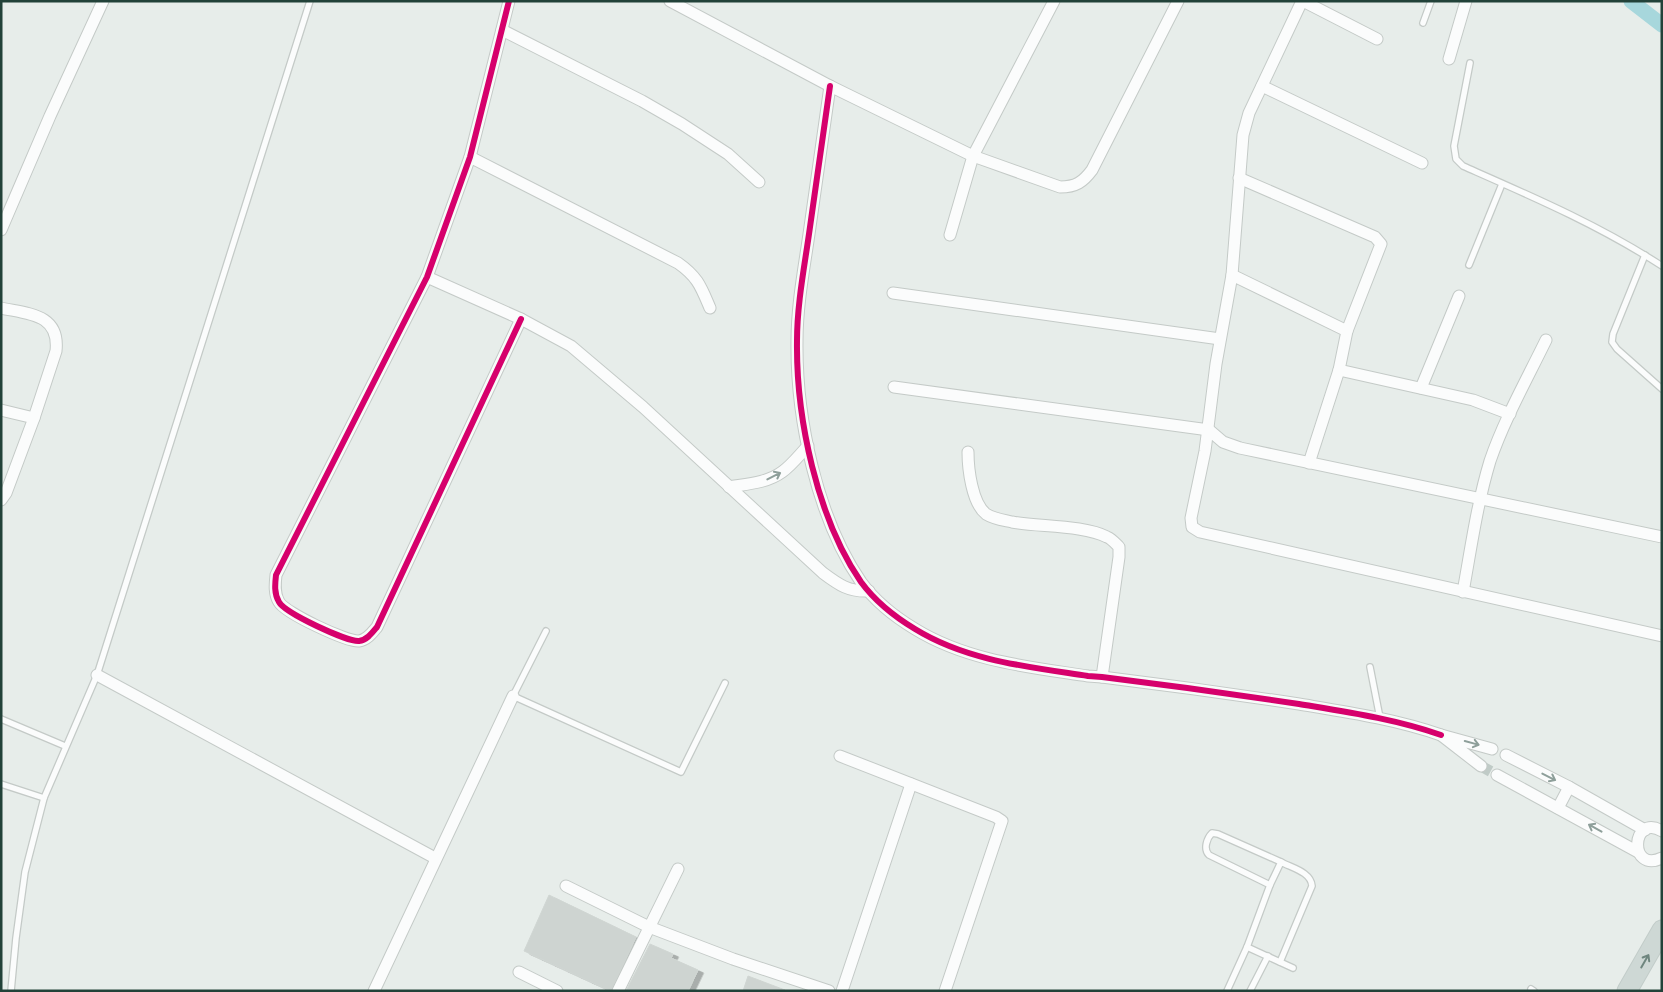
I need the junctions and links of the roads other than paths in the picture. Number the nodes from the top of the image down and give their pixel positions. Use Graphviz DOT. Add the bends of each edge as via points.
graph roads {
  1 [pos="103,1"];
  2 [pos="310,1"];
  3 [pos="509,1"];
  4 [pos="670,1"];
  5 [pos="1054,1"];
  6 [pos="1178,1"];
  7 [pos="1303,1"];
  8 [pos="1432,1"];
  9 [pos="1466,1"];
  10 [pos="1423,23"];
  11 [pos="502,30"];
  12 [pos="1377,39"];
  13 [pos="1449,59"];
  14 [pos="1470,63"];
  15 [pos="830,86"];
  16 [pos="1262,86"];
  17 [pos="973,156"];
  18 [pos="470,158"];
  19 [pos="1422,164"];
  20 [pos="1240,178"];
  21 [pos="759,182"];
  22 [pos="1502,184"];
  23 [pos="1,230"];
  24 [pos="950,235"];
  25 [pos="1645,255"];
  26 [pos="1469,265"];
  27 [pos="1662,266"];
  28 [pos="1232,275"];
  29 [pos="427,277"];
  30 [pos="893,293"];
  31 [pos="1459,296"];
  32 [pos="1,308"];
  33 [pos="710,308"];
  34 [pos="521,319"];
  35 [pos="1347,331"];
  36 [pos="1220,339"];
  37 [pos="1546,340"];
  38 [pos="1339,370"];
  39 [pos="894,387"];
  40 [pos="1421,388"];
  41 [pos="1662,389"];
  42 [pos="1,410"];
  43 [pos="1510,414"];
  44 [pos="34,418"];
  45 [pos="1209,430"];
  46 [pos="808,446"];
  47 [pos="968,452"];
  48 [pos="1310,463"];
  49 [pos="729,487"];
  50 [pos="1479,499"];
  51 [pos="1,500"];
  52 [pos="1662,537"];
  53 [pos="869,591"];
  54 [pos="1463,592"];
  55 [pos="546,631"];
  56 [pos="1662,636"];
  57 [pos="1370,667"];
  58 [pos="97,675"];
  59 [pos="1102,676"];
  60 [pos="725,683"];
  61 [pos="513,696"];
  62 [pos="1380,718"];
  63 [pos="1,719"];
  64 [pos="1440,735"];
  65 [pos="65,746"];
  66 [pos="1492,748"];
  67 [pos="1506,755"];
  68 [pos="840,756"];
  69 [pos="1481,766"];
  70 [pos="1497,775"];
  71 [pos="1,784"];
  72 [pos="911,784"];
  73 [pos="1569,787"];
  74 [pos="44,798"];
  75 [pos="1558,808"];
  76 [pos="1645,830"];
  77 [pos="1662,831"];
  78 [pos="1638,852"];
  79 [pos="435,858"];
  80 [pos="1659,861"];
  81 [pos="1281,862"];
  82 [pos="678,869"];
  83 [pos="1270,885"];
  84 [pos="566,886"];
  85 [pos="649,927"];
  86 [pos="1662,930"];
  87 [pos="1247,947"];
  88 [pos="1268,956"];
  89 [pos="1280,962"];
  90 [pos="1293,968"];
  91 [pos="519,972"];
  92 [pos="11,991"];
  93 [pos="374,991"];
  94 [pos="557,991"];
  95 [pos="618,991"];
  96 [pos="829,991"];
  97 [pos="842,991"];
  98 [pos="945,991"];
  99 [pos="1227,991"];
  100 [pos="1250,991"];
  101 [pos="1627,991"];
  1 -- 23 [label="street"];
  2 -- 58 [label="lane"];
  3 -- 11 [label="street"];
  4 -- 15 [label="street"];
  5 -- 17 [label="street"];
  6 -- 17 [label="street" via="1092,170 1082,182 1060,187"];
  7 -- 12 [label="street"];
  7 -- 16 [label="street"];
  8 -- 10 [label="lane"];
  9 -- 13 [label="street"];
  11 -- 18 [label="street"];
  11 -- 21 [label="street" via="682,124 728,154"];
  14 -- 22 [label="lane" via="1454,146 1456,159 1462,166"];
  15 -- 17 [label="street"];
  15 -- 46 [label="street" via="802,282 797,340 798,394"];
  16 -- 19 [label="street"];
  16 -- 20 [label="street" via="1243,135"];
  17 -- 24 [label="street"];
  18 -- 29 [label="street"];
  18 -- 33 [label="street" via="691,272 700,283"];
  20 -- 28 [label="street"];
  20 -- 35 [label="street" via="1375,237 1381,244"];
  22 -- 25 [label="lane" via="1569,214"];
  22 -- 26 [label="lane"];
  25 -- 27 [label="lane"];
  25 -- 41 [label="lane" via="1612,342"];
  28 -- 35 [label="street"];
  28 -- 36 [label="street"];
  29 -- 34 [label="street"];
  29 -- 34 [label="street" via="276,575 278,602 288,612 345,638 359,641 369,637 377,627"];
  30 -- 36 [label="street"];
  31 -- 40 [label="street"];
  32 -- 44 [label="street" via="39,318 53,326 56,351"];
  34 -- 49 [label="street" via="571,346"];
  35 -- 38 [label="street"];
  36 -- 45 [label="street"];
  37 -- 43 [label="street"];
  38 -- 40 [label="street"];
  38 -- 48 [label="street"];
  39 -- 45 [label="street"];
  40 -- 43 [label="street" via="1473,400"];
  42 -- 44 [label="street"];
  43 -- 50 [label="street"];
  44 -- 51 [label="street"];
  45 -- 48 [label="street" via="1223,442 1240,448"];
  45 -- 54 [label="street" via="1191,518 1194,530"];
  49 -- 46 [label="street, one-way" via="770,479 783,472"];
  46 -- 53 [label="street" via="823,504 847,559"];
  47 -- 59 [label="street" via="971,485 985,513 996,519 1029,525 1092,531 1109,538 1119,547"];
  48 -- 50 [label="street"];
  49 -- 53 [label="street" via="839,585 857,592"];
  50 -- 52 [label="street"];
  50 -- 54 [label="street"];
  53 -- 59 [label="street" via="884,607 915,629 948,646 1006,663"];
  54 -- 56 [label="street"];
  55 -- 61 [label="lane"];
  57 -- 62 [label="lane"];
  58 -- 65 [label="lane"];
  58 -- 79 [label="street"];
  59 -- 62 [label="street"];
  60 -- 61 [label="lane" via="681,772"];
  61 -- 79 [label="street"];
  62 -- 64 [label="street"];
  63 -- 65 [label="lane"];
  64 -- 66 [label="street, one-way"];
  64 -- 69 [label="street"];
  65 -- 74 [label="lane"];
  67 -- 73 [label="street, one-way"];
  68 -- 72 [label="street"];
  70 -- 75 [label="street"];
  71 -- 74 [label="lane"];
  72 -- 97 [label="street"];
  72 -- 98 [label="street" via="1002,821"];
  73 -- 75 [label="street"];
  73 -- 76 [label="street"];
  74 -- 92 [label="lane" via="25,872"];
  78 -- 75 [label="street, one-way"];
  76 -- 77 [label="street"];
  76 -- 78 [label="street" via="1637,839"];
  78 -- 80 [label="street" via="1648,860"];
  79 -- 93 [label="street"];
  81 -- 83 [label="lane"];
  81 -- 83 [label="lane" via="1218,834 1209,836 1205,848 1209,855"];
  81 -- 89 [label="lane" via="1309,876 1312,886"];
  82 -- 85 [label="street"];
  83 -- 87 [label="lane"];
  84 -- 85 [label="street"];
  85 -- 95 [label="street"];
  85 -- 96 [label="street"];
  101 -- 86 [label="main road, one-way"];
  87 -- 88 [label="lane"];
  87 -- 99 [label="lane"];
  88 -- 89 [label="lane"];
  88 -- 100 [label="lane"];
  89 -- 90 [label="lane"];
  91 -- 94 [label="street"];
}
